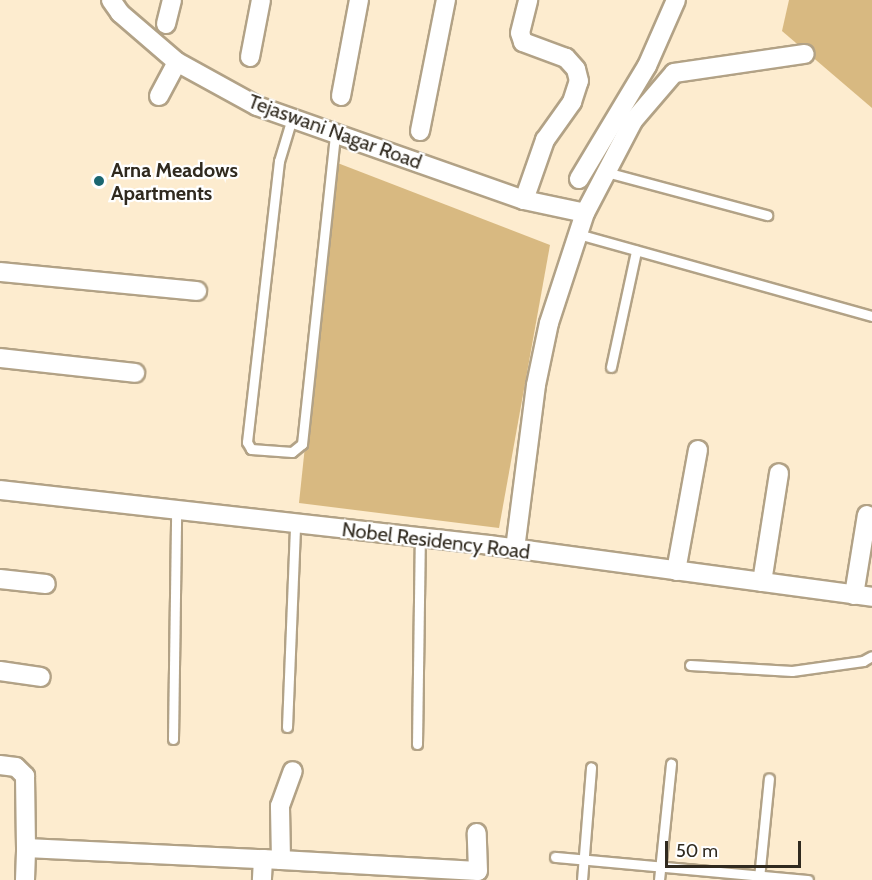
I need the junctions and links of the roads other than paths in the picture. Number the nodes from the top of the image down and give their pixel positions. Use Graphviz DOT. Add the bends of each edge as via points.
graph roads {
  1 [pos="111,0"];
  2 [pos="172,0"];
  3 [pos="261,0"];
  4 [pos="359,0"];
  5 [pos="446,0"];
  6 [pos="528,0"];
  7 [pos="676,0"];
  8 [pos="166,24"];
  9 [pos="805,54"];
  10 [pos="250,57"];
  11 [pos="177,62"];
  12 [pos="159,96"];
  13 [pos="341,96"];
  14 [pos="292,118"];
  15 [pos="420,131"];
  16 [pos="335,135"];
  17 [pos="606,172"];
  18 [pos="579,179"];
  19 [pos="524,200"];
  20 [pos="585,213"];
  21 [pos="767,215"];
  22 [pos="578,234"];
  23 [pos="636,251"];
  24 [pos="0,272"];
  25 [pos="197,291"];
  26 [pos="872,316"];
  27 [pos="0,358"];
  28 [pos="611,367"];
  29 [pos="135,373"];
  30 [pos="698,450"];
  31 [pos="779,473"];
  32 [pos="0,490"];
  33 [pos="176,511"];
  34 [pos="867,515"];
  35 [pos="295,525"];
  36 [pos="420,539"];
  37 [pos="515,549"];
  38 [pos="676,571"];
  39 [pos="0,579"];
  40 [pos="762,582"];
  41 [pos="46,584"];
  42 [pos="854,595"];
  43 [pos="872,597"];
  44 [pos="872,656"];
  45 [pos="690,665"];
  46 [pos="0,671"];
  47 [pos="41,677"];
  48 [pos="287,727"];
  49 [pos="173,739"];
  50 [pos="417,744"];
  51 [pos="671,764"];
  52 [pos="0,765"];
  53 [pos="591,767"];
  54 [pos="293,771"];
  55 [pos="769,778"];
  56 [pos="477,833"];
  57 [pos="26,848"];
  58 [pos="555,857"];
  59 [pos="272,859"];
  60 [pos="584,860"];
  61 [pos="661,866"];
  62 [pos="759,877"];
  63 [pos="25,880"];
  64 [pos="262,880"];
  65 [pos="582,880"];
  66 [pos="660,880"];
  67 [pos="808,880"];
  1 -- 11 [label="street, Tejaswani Nagar Road" via="120,13"];
  2 -- 8 [label="street"];
  3 -- 10 [label="street"];
  4 -- 13 [label="street"];
  5 -- 15 [label="street"];
  6 -- 19 [label="street" via="520,33 523,42 566,58 576,69 579,81 572,102 545,140"];
  7 -- 18 [label="street" via="647,66"];
  9 -- 17 [label="street" via="674,74 633,121"];
  11 -- 12 [label="street"];
  11 -- 14 [label="street, Tejaswani Nagar Road" via="257,106"];
  14 -- 16 [label="street, Tejaswani Nagar Road"];
  14 -- 16 [label="lane" via="279,161 247,442 251,449 292,452 302,444"];
  16 -- 19 [label="street, Tejaswani Nagar Road"];
  17 -- 20 [label="street"];
  17 -- 21 [label="lane"];
  19 -- 20 [label="street, Tejaswani Nagar Road"];
  20 -- 22 [label="street"];
  22 -- 23 [label="lane"];
  22 -- 37 [label="street" via="542,351"];
  23 -- 26 [label="lane"];
  23 -- 28 [label="lane"];
  24 -- 25 [label="street"];
  27 -- 29 [label="street"];
  30 -- 38 [label="street"];
  31 -- 40 [label="street"];
  32 -- 33 [label="street, Nobel Residency Road"];
  33 -- 35 [label="street, Nobel Residency Road"];
  33 -- 49 [label="lane"];
  34 -- 42 [label="street"];
  35 -- 36 [label="street, Nobel Residency Road"];
  35 -- 48 [label="lane"];
  36 -- 37 [label="street, Nobel Residency Road"];
  36 -- 50 [label="lane"];
  37 -- 38 [label="street, Nobel Residency Road"];
  38 -- 40 [label="street, Nobel Residency Road"];
  39 -- 41 [label="street"];
  40 -- 42 [label="street, Nobel Residency Road"];
  42 -- 43 [label="street, Nobel Residency Road"];
  44 -- 45 [label="lane" via="863,662 792,670"];
  46 -- 47 [label="street"];
  51 -- 61 [label="lane"];
  52 -- 57 [label="street" via="16,767 25,776"];
  53 -- 60 [label="lane"];
  54 -- 59 [label="street" via="280,806"];
  55 -- 62 [label="lane"];
  56 -- 59 [label="street" via="478,871"];
  57 -- 59 [label="street"];
  57 -- 63 [label="street"];
  58 -- 60 [label="lane"];
  59 -- 64 [label="street"];
  60 -- 61 [label="lane"];
  60 -- 65 [label="lane"];
  61 -- 62 [label="lane"];
  61 -- 66 [label="lane"];
  62 -- 67 [label="lane"];
}
